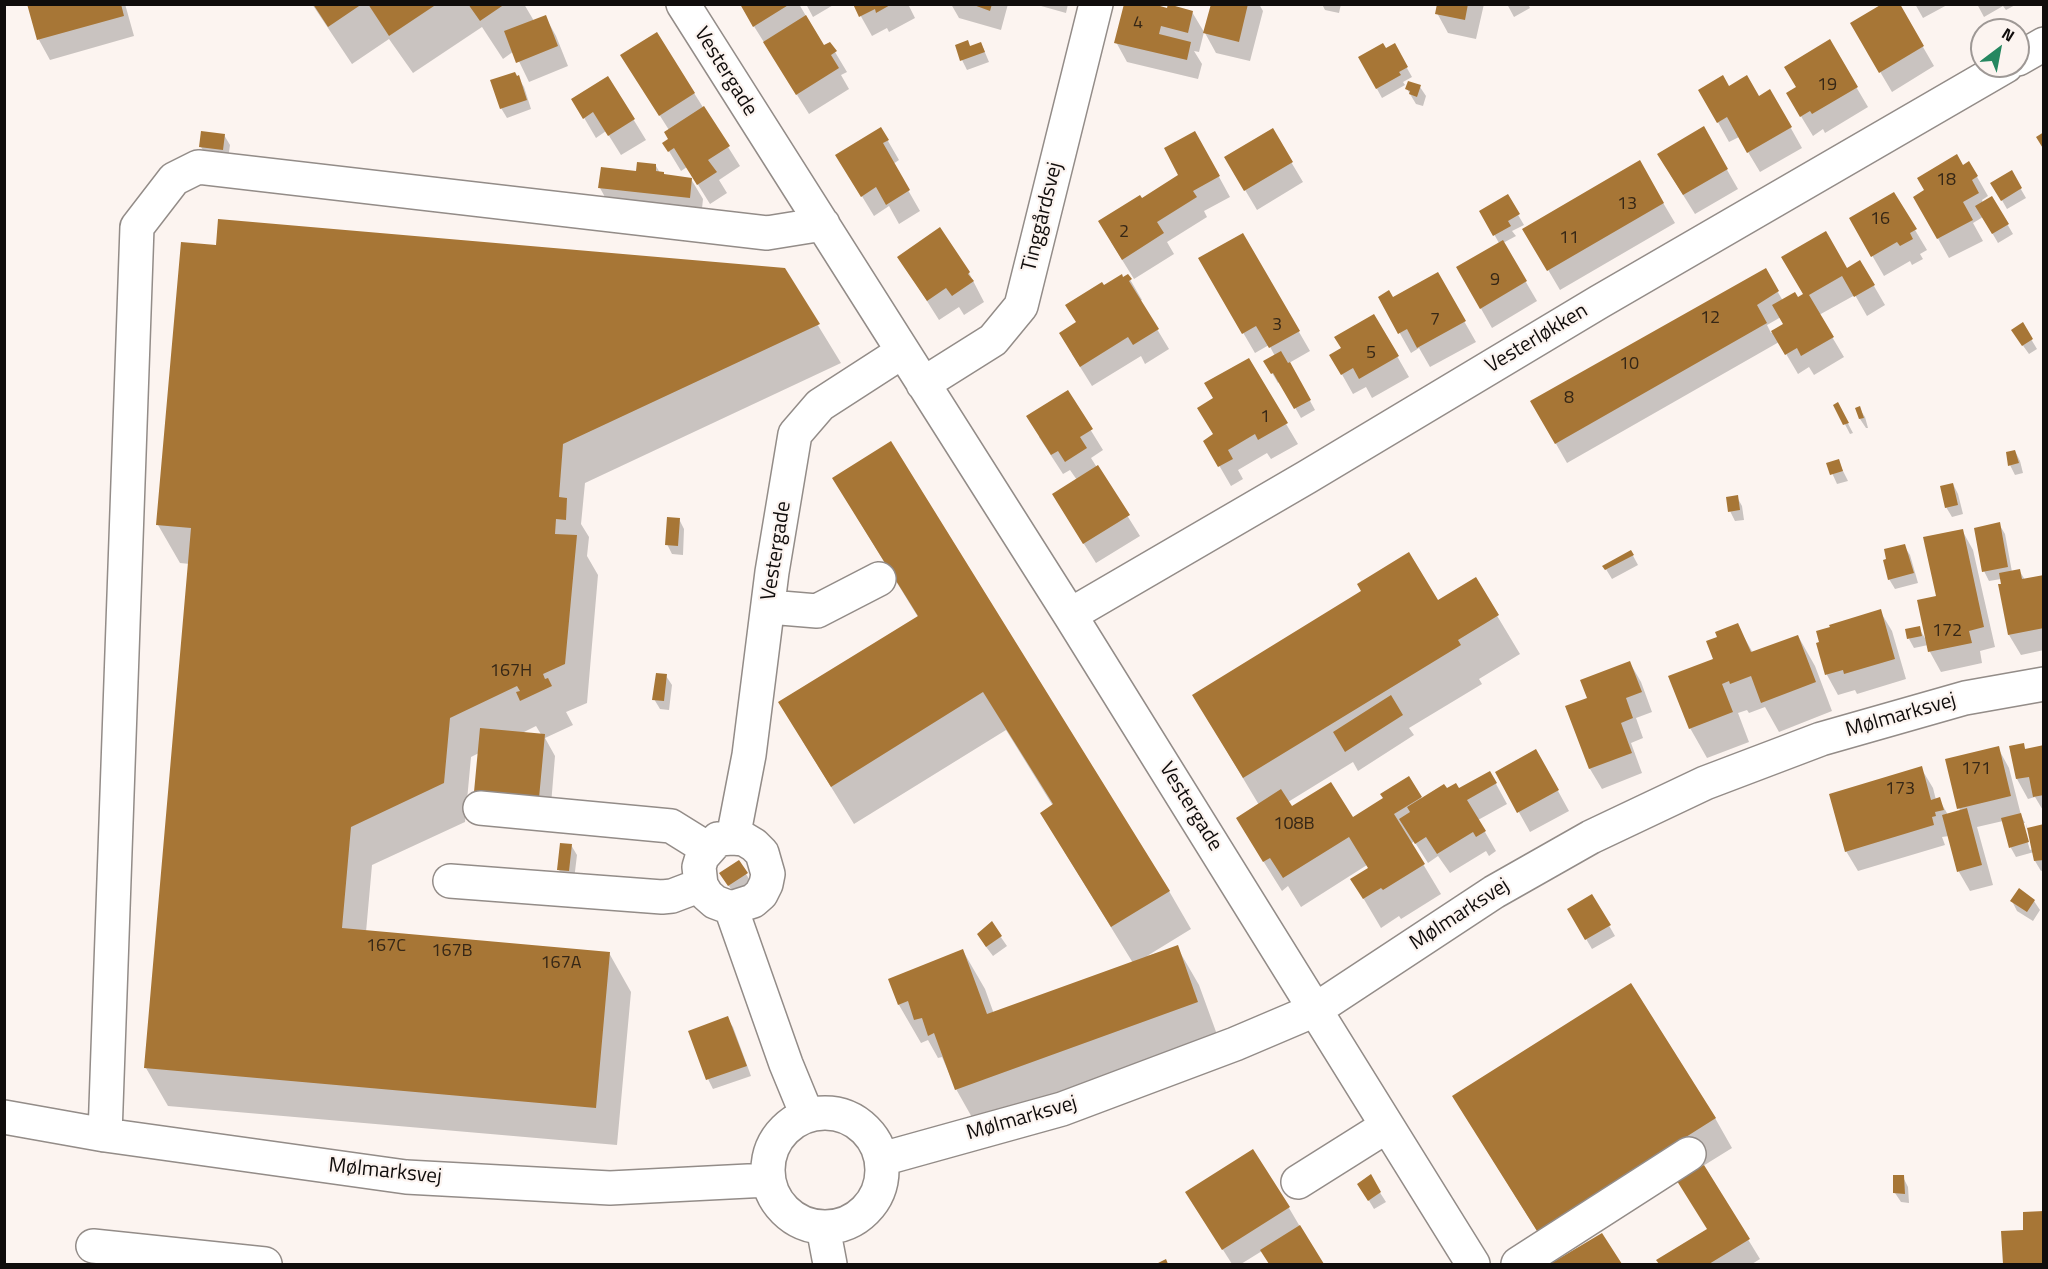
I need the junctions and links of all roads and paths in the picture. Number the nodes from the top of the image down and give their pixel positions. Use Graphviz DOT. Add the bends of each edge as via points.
graph roads {
  1 [pos="683,4"];
  2 [pos="1096,4"];
  3 [pos="2043,44"];
  4 [pos="2030,52"];
  5 [pos="1985,78"];
  6 [pos="823,224"];
  7 [pos="902,352"];
  8 [pos="923,384"];
  9 [pos="879,579"];
  10 [pos="769,607"];
  11 [pos="1070,615"];
  12 [pos="2043,684"];
  13 [pos="480,808"];
  14 [pos="721,843"];
  15 [pos="450,881"];
  16 [pos="701,885"];
  17 [pos="731,908"];
  18 [pos="1315,1010"];
  19 [pos="807,1115"];
  20 [pos="4,1117"];
  21 [pos="1387,1125"];
  22 [pos="105,1135"];
  23 [pos="1689,1154"];
  24 [pos="882,1159"];
  25 [pos="768,1180"];
  26 [pos="1298,1182"];
  27 [pos="823,1227"];
  28 [pos="93,1246"];
  29 [pos="265,1264"];
  30 [pos="830,1264"];
  31 [pos="1473,1264"];
  32 [pos="1518,1264"];
  1 -- 6 [label="street, Vestergade"];
  2 -- 8 [label="street, Tinggårdsvej" via="1021,306 993,340"];
  3 -- 4 [label="street"];
  5 -- 11 [label="street, Vesterløkken"];
  6 -- 7 [label="street, Vestergade"];
  6 -- 22 [label="street" via="767,233 198,167 174,179 137,227"];
  7 -- 8 [label="street, Vestergade"];
  7 -- 10 [label="street, Vestergade" via="820,405 795,434"];
  8 -- 11 [label="street, Vestergade"];
  9 -- 10 [label="street" via="817,611"];
  10 -- 14 [label="street, Vestergade" via="749,755"];
  11 -- 18 [label="street, Vestergade"];
  12 -- 18 [label="street, Mølmarksvej" via="1965,698 1821,739 1705,783 1591,837 1494,892"];
  13 -- 14 [label="street" via="671,826"];
  14 -- 16 [label="street" via="702,857"];
  14 -- 17 [label="street" via="744,839 762,853 768,874 761,894 744,906"];
  15 -- 16 [label="street" via="662,897"];
  16 -- 17 [label="street" via="715,902"];
  17 -- 19 [label="street"];
  18 -- 21 [label="street, Vestergade"];
  18 -- 24 [label="street, Mølmarksvej" via="1062,1109"];
  19 -- 24 [label="street" via="826,1112 845,1116 862,1126 875,1141"];
  19 -- 25 [label="street" via="780,1134 772,1148"];
  20 -- 22 [label="street, Mølmarksvej"];
  21 -- 26 [label="street"];
  21 -- 31 [label="street, Vestergade"];
  22 -- 25 [label="street, Mølmarksvej" via="406,1177 610,1188"];
  23 -- 32 [label="street"];
  24 -- 27 [label="street" via="878,1192 869,1206 842,1225"];
  25 -- 27 [label="street" via="775,1198 788,1213 804,1223"];
  27 -- 30 [label="street"];
  28 -- 29 [label="street"];
}
